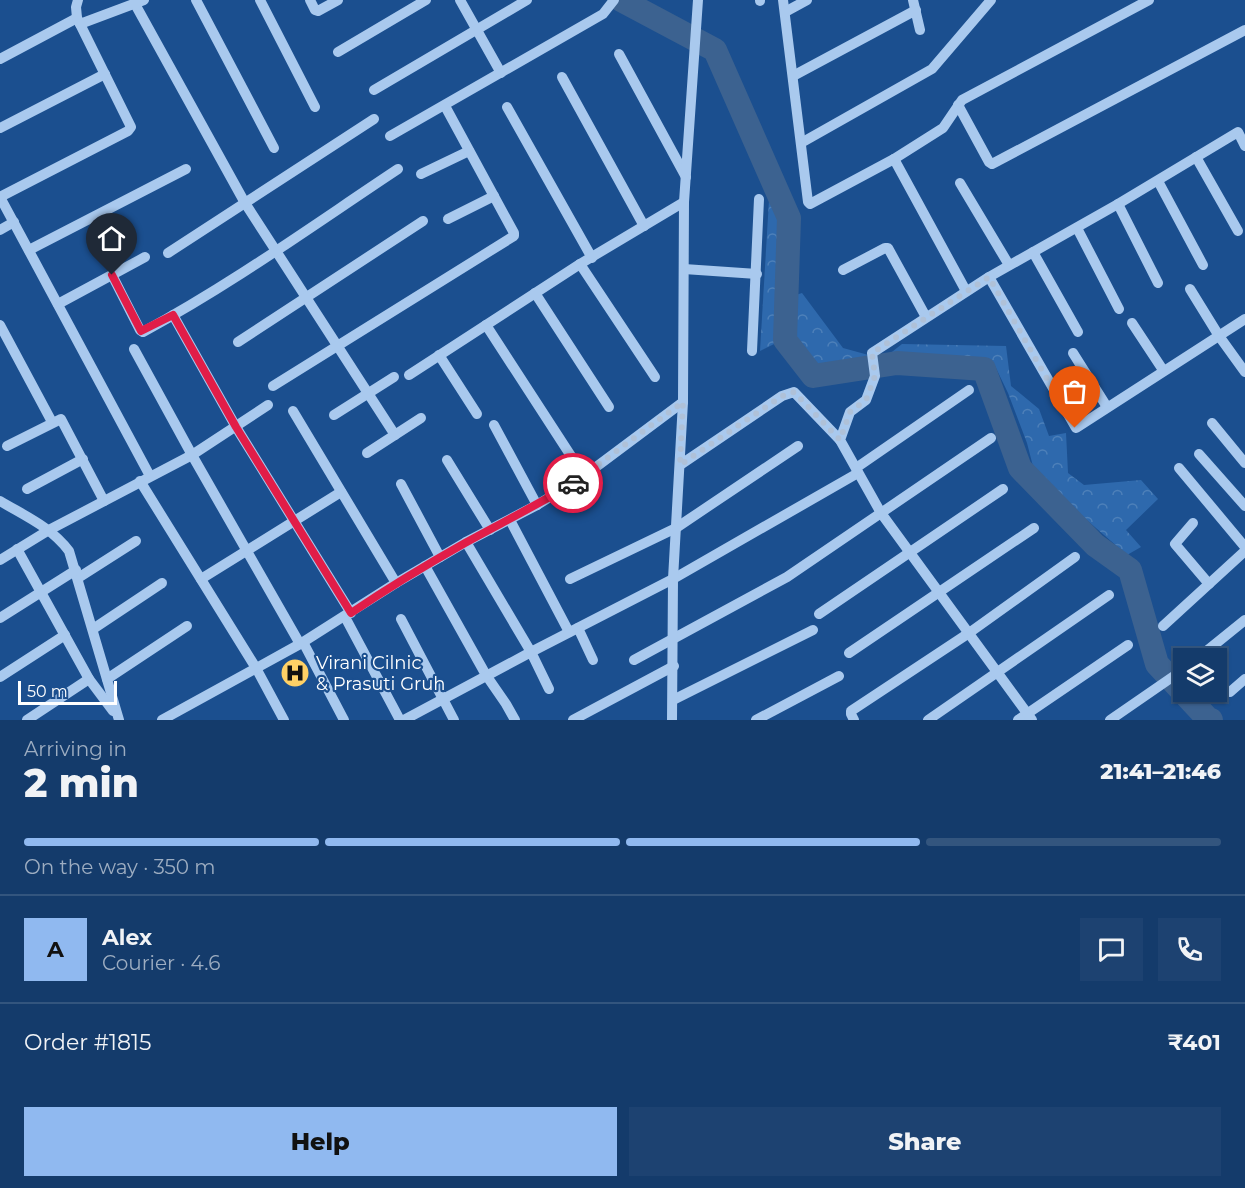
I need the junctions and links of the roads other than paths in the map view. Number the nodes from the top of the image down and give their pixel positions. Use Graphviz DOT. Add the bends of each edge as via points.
graph roads {
  1 [pos="78,0"];
  2 [pos="196,0"];
  3 [pos="260,0"];
  4 [pos="310,0"];
  5 [pos="338,0"];
  6 [pos="426,0"];
  7 [pos="460,0"];
  8 [pos="527,0"];
  9 [pos="615,0"];
  10 [pos="783,0"];
  11 [pos="807,0"];
  12 [pos="991,0"];
  13 [pos="1149,0"];
  14 [pos="139,2"];
  15 [pos="698,5"];
  16 [pos="914,5"];
  17 [pos="785,12"];
  18 [pos="78,21"];
  19 [pos="477,30"];
  20 [pos="920,30"];
  21 [pos="1245,30"];
  22 [pos="338,52"];
  23 [pos="619,54"];
  24 [pos="0,59"];
  25 [pos="501,73"];
  26 [pos="105,74"];
  27 [pos="793,76"];
  28 [pos="562,77"];
  29 [pos="374,90"];
  30 [pos="958,105"];
  31 [pos="445,106"];
  32 [pos="315,107"];
  33 [pos="507,108"];
  34 [pos="374,119"];
  35 [pos="0,128"];
  36 [pos="390,136"];
  37 [pos="801,143"];
  38 [pos="1245,146"];
  39 [pos="274,148"];
  40 [pos="470,151"];
  41 [pos="1196,157"];
  42 [pos="894,159"];
  43 [pos="186,168"];
  44 [pos="398,168"];
  45 [pos="421,174"];
  46 [pos="686,177"];
  47 [pos="1158,181"];
  48 [pos="960,183"];
  49 [pos="494,196"];
  50 [pos="0,197"];
  51 [pos="759,200"];
  52 [pos="684,201"];
  53 [pos="245,203"];
  54 [pos="1118,204"];
  55 [pos="448,219"];
  56 [pos="423,221"];
  57 [pos="14,222"];
  58 [pos="644,226"];
  59 [pos="1077,228"];
  60 [pos="0,230"];
  61 [pos="1238,231"];
  62 [pos="28,250"];
  63 [pos="275,251"];
  64 [pos="1033,252"];
  65 [pos="168,253"];
  66 [pos="145,257"];
  67 [pos="592,258"];
  68 [pos="580,264"];
  69 [pos="1009,265"];
  70 [pos="1203,265"];
  71 [pos="684,268"];
  72 [pos="843,270"];
  73 [pos="757,273"];
  74 [pos="112,275"];
  75 [pos="989,277"];
  76 [pos="1158,283"];
  77 [pos="1190,288"];
  78 [pos="966,291"];
  79 [pos="535,293"];
  80 [pos="305,297"];
  81 [pos="58,304"];
  82 [pos="1119,309"];
  83 [pos="173,315"];
  84 [pos="926,317"];
  85 [pos="1245,319"];
  86 [pos="1132,323"];
  87 [pos="0,325"];
  88 [pos="486,325"];
  89 [pos="1078,332"];
  90 [pos="1219,336"];
  91 [pos="238,342"];
  92 [pos="338,346"];
  93 [pos="134,349"];
  94 [pos="752,351"];
  95 [pos="1073,353"];
  96 [pos="439,355"];
  97 [pos="1164,370"];
  98 [pos="1245,372"];
  99 [pos="409,375"];
  100 [pos="394,377"];
  101 [pos="655,377"];
  102 [pos="273,386"];
  103 [pos="969,390"];
  104 [pos="367,394"];
  105 [pos="683,402"];
  106 [pos="268,405"];
  107 [pos="609,407"];
  108 [pos="1107,407"];
  109 [pos="293,411"];
  110 [pos="477,414"];
  111 [pos="334,415"];
  112 [pos="421,418"];
  113 [pos="52,422"];
  114 [pos="1212,423"];
  115 [pos="494,425"];
  116 [pos="236,427"];
  117 [pos="395,435"];
  118 [pos="991,438"];
  119 [pos="840,440"];
  120 [pos="7,446"];
  121 [pos="798,446"];
  122 [pos="367,453"];
  123 [pos="1199,454"];
  124 [pos="192,455"];
  125 [pos="82,459"];
  126 [pos="447,460"];
  127 [pos="1245,463"];
  128 [pos="680,465"];
  129 [pos="1179,468"];
  130 [pos="857,471"];
  131 [pos="584,476"];
  132 [pos="145,479"];
  133 [pos="401,484"];
  134 [pos="27,489"];
  135 [pos="1003,489"];
  136 [pos="341,492"];
  137 [pos="0,501"];
  138 [pos="104,501"];
  139 [pos="537,505"];
  140 [pos="1245,506"];
  141 [pos="881,513"];
  142 [pos="510,520"];
  143 [pos="294,522"];
  144 [pos="1193,523"];
  145 [pos="676,528"];
  146 [pos="1034,528"];
  147 [pos="49,530"];
  148 [pos="490,530"];
  149 [pos="136,541"];
  150 [pos="466,542"];
  151 [pos="17,549"];
  152 [pos="1245,549"];
  153 [pos="246,551"];
  154 [pos="909,552"];
  155 [pos="440,557"];
  156 [pos="1075,557"];
  157 [pos="0,560"];
  158 [pos="425,566"];
  159 [pos="77,574"];
  160 [pos="201,579"];
  161 [pos="570,579"];
  162 [pos="673,579"];
  163 [pos="162,583"];
  164 [pos="396,583"];
  165 [pos="1209,584"];
  166 [pos="41,592"];
  167 [pos="939,592"];
  168 [pos="1109,595"];
  169 [pos="819,614"];
  170 [pos="348,615"];
  171 [pos="0,618"];
  172 [pos="401,619"];
  173 [pos="1245,620"];
  174 [pos="187,626"];
  175 [pos="1163,626"];
  176 [pos="93,629"];
  177 [pos="573,630"];
  178 [pos="813,630"];
  179 [pos="969,633"];
  180 [pos="65,635"];
  181 [pos="674,639"];
  182 [pos="302,643"];
  183 [pos="1128,645"];
  184 [pos="1211,648"];
  185 [pos="531,652"];
  186 [pos="849,653"];
  187 [pos="594,660"];
  188 [pos="634,660"];
  189 [pos="674,666"];
  190 [pos="256,668"];
  191 [pos="996,673"];
  192 [pos="486,675"];
  193 [pos="839,676"];
  194 [pos="1173,676"];
  195 [pos="0,677"];
  196 [pos="89,679"];
  197 [pos="107,679"];
  198 [pos="1245,679"];
  199 [pos="549,689"];
  200 [pos="1230,692"];
  201 [pos="444,698"];
  202 [pos="673,700"];
  203 [pos="1025,718"];
  204 [pos="118,719"];
  205 [pos="27,720"];
  206 [pos="162,720"];
  207 [pos="284,720"];
  208 [pos="344,720"];
  209 [pos="402,720"];
  210 [pos="454,720"];
  211 [pos="515,720"];
  212 [pos="573,720"];
  213 [pos="672,720"];
  214 [pos="756,720"];
  215 [pos="854,720"];
  216 [pos="928,720"];
  217 [pos="1110,720"];
  1 -- 18 [label="street"];
  2 -- 39 [label="street"];
  3 -- 32 [label="street"];
  4 -- 5 [label="street" via="318,11"];
  6 -- 22 [label="street"];
  7 -- 19 [label="street"];
  8 -- 19 [label="street"];
  9 -- 25 [label="street" via="603,14"];
  10 -- 17 [label="street"];
  11 -- 17 [label="street"];
  12 -- 37 [label="street" via="932,69"];
  13 -- 30 [label="street"];
  14 -- 18 [label="street"];
  14 -- 53 [label="street"];
  15 -- 46 [label="street"];
  16 -- 20 [label="street"];
  16 -- 27 [label="street"];
  17 -- 27 [label="street"];
  18 -- 24 [label="street"];
  18 -- 26 [label="street"];
  19 -- 25 [label="street"];
  19 -- 29 [label="street"];
  21 -- 30 [label="street" via="992,164"];
  23 -- 46 [label="street"];
  25 -- 31 [label="street"];
  26 -- 35 [label="street"];
  26 -- 50 [label="street" via="130,129"];
  27 -- 37 [label="street"];
  28 -- 58 [label="street"];
  30 -- 42 [label="street" via="943,128"];
  31 -- 36 [label="street"];
  31 -- 40 [label="street"];
  33 -- 67 [label="street"];
  34 -- 53 [label="street"];
  37 -- 42 [label="street" via="810,204"];
  38 -- 41 [label="street" via="1238,132"];
  40 -- 45 [label="street"];
  40 -- 49 [label="street"];
  41 -- 47 [label="street"];
  41 -- 61 [label="street"];
  42 -- 78 [label="street"];
  43 -- 62 [label="street"];
  44 -- 63 [label="street"];
  46 -- 52 [label="street"];
  47 -- 54 [label="street"];
  47 -- 70 [label="street"];
  48 -- 69 [label="street"];
  49 -- 55 [label="street"];
  49 -- 92 [label="street" via="513,238"];
  50 -- 57 [label="street"];
  51 -- 73 [label="street"];
  52 -- 58 [label="street"];
  52 -- 71 [label="street"];
  53 -- 63 [label="street"];
  53 -- 65 [label="street"];
  54 -- 59 [label="street"];
  54 -- 76 [label="street"];
  56 -- 80 [label="street"];
  57 -- 60 [label="street"];
  57 -- 62 [label="street"];
  58 -- 67 [label="street"];
  59 -- 64 [label="street"];
  59 -- 82 [label="street"];
  62 -- 81 [label="street"];
  63 -- 80 [label="street"];
  63 -- 83 [label="street"];
  64 -- 69 [label="street"];
  64 -- 89 [label="street"];
  66 -- 74 [label="street"];
  67 -- 68 [label="street"];
  68 -- 79 [label="street"];
  68 -- 101 [label="street"];
  69 -- 75 [label="street"];
  71 -- 73 [label="street"];
  71 -- 105 [label="street"];
  72 -- 84 [label="street" via="887,248"];
  73 -- 94 [label="street"];
  74 -- 81 [label="street"];
  74 -- 83 [label="street" via="141,331"];
  75 -- 78 [label="street"];
  75 -- 108 [label="street" via="1074,427"];
  77 -- 90 [label="street"];
  78 -- 84 [label="street"];
  79 -- 88 [label="street"];
  79 -- 107 [label="street"];
  80 -- 91 [label="street"];
  80 -- 92 [label="street"];
  81 -- 132 [label="street"];
  83 -- 116 [label="street"];
  84 -- 119 [label="street" via="872,353 875,376 866,400 850,412"];
  85 -- 90 [label="street"];
  86 -- 97 [label="street"];
  87 -- 113 [label="street"];
  88 -- 96 [label="street"];
  88 -- 131 [label="street"];
  90 -- 97 [label="street"];
  90 -- 98 [label="street"];
  92 -- 102 [label="street"];
  92 -- 104 [label="street"];
  93 -- 124 [label="street"];
  95 -- 108 [label="street"];
  96 -- 99 [label="street"];
  96 -- 110 [label="street"];
  97 -- 108 [label="street"];
  100 -- 104 [label="street"];
  103 -- 130 [label="street"];
  104 -- 111 [label="street"];
  104 -- 117 [label="street"];
  105 -- 128 [label="street"];
  105 -- 131 [label="street"];
  106 -- 116 [label="street"];
  109 -- 136 [label="street"];
  112 -- 117 [label="street"];
  113 -- 120 [label="street"];
  113 -- 125 [label="street" via="62,420"];
  114 -- 127 [label="street"];
  115 -- 139 [label="street"];
  116 -- 124 [label="street"];
  116 -- 143 [label="street"];
  117 -- 122 [label="street"];
  118 -- 141 [label="street"];
  119 -- 128 [label="street" via="794,392 782,396"];
  119 -- 130 [label="street"];
  121 -- 145 [label="street"];
  123 -- 140 [label="street"];
  124 -- 132 [label="street"];
  124 -- 153 [label="street"];
  125 -- 134 [label="street"];
  125 -- 138 [label="street"];
  126 -- 148 [label="street"];
  128 -- 145 [label="street"];
  129 -- 152 [label="street"];
  130 -- 141 [label="street"];
  130 -- 162 [label="street"];
  131 -- 139 [label="street"];
  132 -- 138 [label="street"];
  132 -- 160 [label="street"];
  133 -- 155 [label="street"];
  135 -- 154 [label="street"];
  136 -- 143 [label="street"];
  136 -- 164 [label="street"];
  137 -- 147 [label="street"];
  138 -- 147 [label="street"];
  139 -- 142 [label="street"];
  141 -- 154 [label="street"];
  141 -- 181 [label="street" via="773,586"];
  142 -- 148 [label="street"];
  142 -- 177 [label="street"];
  143 -- 153 [label="street"];
  143 -- 170 [label="street"];
  144 -- 165 [label="street" via="1175,544"];
  145 -- 161 [label="street"];
  145 -- 162 [label="street"];
  146 -- 167 [label="street"];
  147 -- 151 [label="street"];
  147 -- 159 [label="street" via="69,551"];
  148 -- 150 [label="street"];
  149 -- 159 [label="street"];
  150 -- 155 [label="street"];
  150 -- 185 [label="street"];
  151 -- 157 [label="street"];
  151 -- 166 [label="street"];
  152 -- 165 [label="street"];
  153 -- 160 [label="street"];
  153 -- 182 [label="street"];
  154 -- 167 [label="street"];
  154 -- 169 [label="street"];
  155 -- 158 [label="street"];
  156 -- 179 [label="street"];
  158 -- 164 [label="street"];
  158 -- 192 [label="street"];
  159 -- 166 [label="street"];
  159 -- 176 [label="street"];
  160 -- 190 [label="street"];
  162 -- 177 [label="street"];
  162 -- 181 [label="street"];
  163 -- 176 [label="street"];
  164 -- 170 [label="street"];
  165 -- 175 [label="street"];
  166 -- 171 [label="street"];
  166 -- 180 [label="street"];
  167 -- 179 [label="street"];
  167 -- 186 [label="street"];
  168 -- 191 [label="street"];
  170 -- 182 [label="street"];
  170 -- 209 [label="street"];
  172 -- 201 [label="street"];
  173 -- 184 [label="street"];
  174 -- 197 [label="street"];
  176 -- 197 [label="street"];
  177 -- 185 [label="street"];
  177 -- 187 [label="street"];
  178 -- 202 [label="street"];
  179 -- 191 [label="street"];
  179 -- 215 [label="street" via="852,711"];
  180 -- 195 [label="street"];
  180 -- 196 [label="street"];
  181 -- 188 [label="street"];
  181 -- 189 [label="street"];
  182 -- 190 [label="street"];
  182 -- 208 [label="street"];
  183 -- 203 [label="street"];
  185 -- 192 [label="street"];
  185 -- 199 [label="street"];
  189 -- 202 [label="street"];
  189 -- 212 [label="street"];
  190 -- 206 [label="street"];
  190 -- 207 [label="street"];
  191 -- 203 [label="street"];
  191 -- 216 [label="street"];
  192 -- 201 [label="street"];
  192 -- 211 [label="street"];
  193 -- 214 [label="street"];
  194 -- 217 [label="street"];
  196 -- 204 [label="street"];
  196 -- 205 [label="street"];
  197 -- 204 [label="street"];
  198 -- 200 [label="street"];
  201 -- 209 [label="street"];
  201 -- 210 [label="street"];
  202 -- 213 [label="street"];
}
